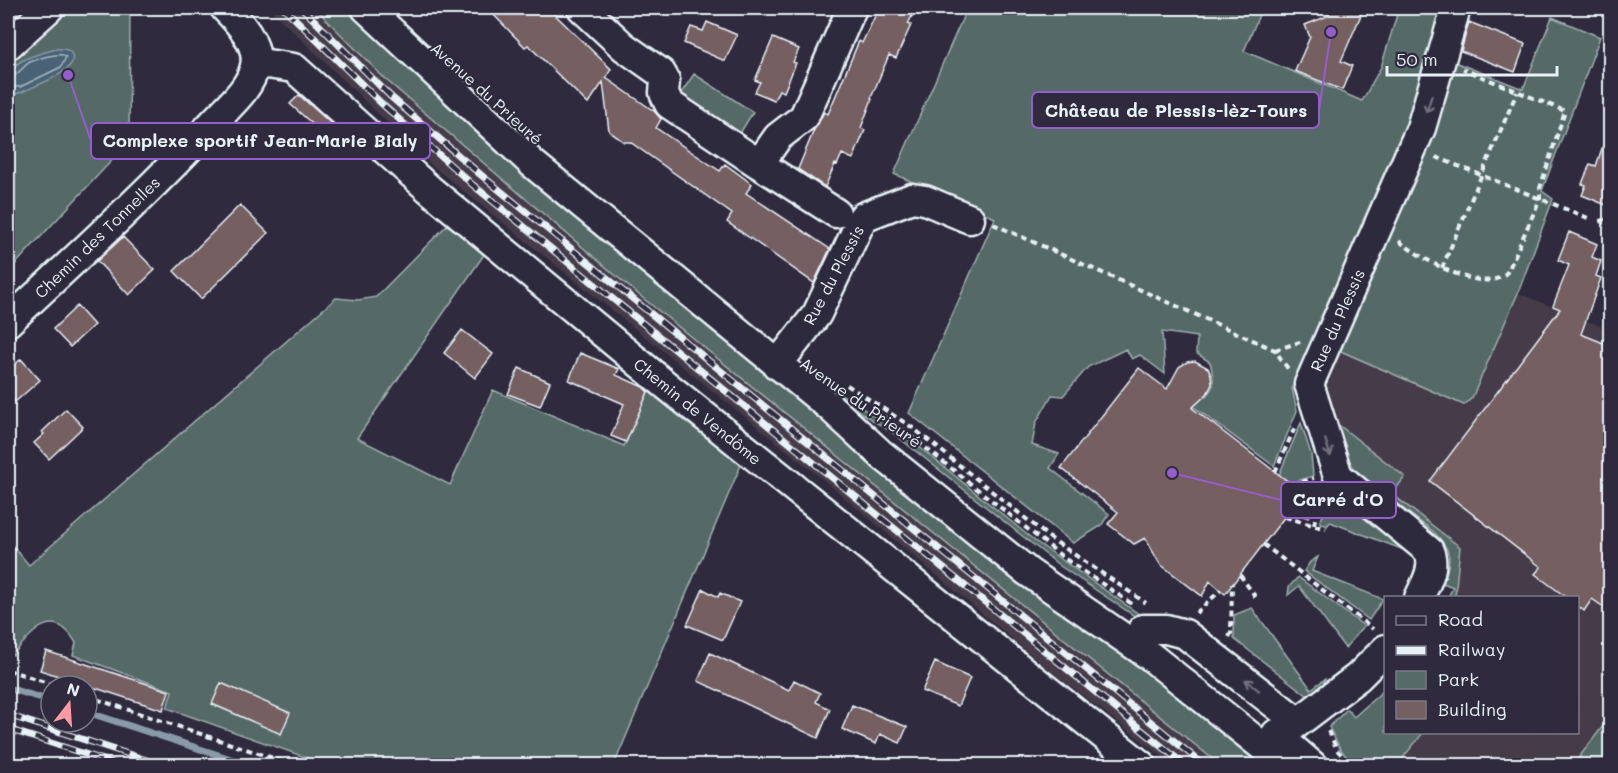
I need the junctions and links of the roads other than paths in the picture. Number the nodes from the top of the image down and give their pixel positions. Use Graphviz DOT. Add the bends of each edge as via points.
graph roads {
  1 [pos="49,8"];
  2 [pos="225,8"];
  3 [pos="366,8"];
  4 [pos="852,8"];
  5 [pos="1456,8"];
  6 [pos="589,10"];
  7 [pos="8,45"];
  8 [pos="256,65"];
  9 [pos="759,164"];
  10 [pos="836,213"];
  11 [pos="970,219"];
  12 [pos="8,322"];
  13 [pos="777,365"];
  14 [pos="1034,565"];
  15 [pos="1424,587"];
  16 [pos="1381,640"];
  17 [pos="1292,740"];
  18 [pos="1142,765"];
  19 [pos="1313,765"];
  1 -- 7 [label="street"];
  2 -- 8 [label="street" via="242,24"];
  3 -- 13 [label="street, Avenue du Prieuré" via="533,164"];
  4 -- 9 [label="street" via="804,117 778,137"];
  5 -- 15 [label="street, Rue du Plessis, one-way" via="1421,128 1309,384 1302,383 1338,476 1426,546 1432,559"];
  6 -- 9 [label="street" via="638,59 661,73 669,104"];
  8 -- 12 [label="street, Chemin des Tonnelles" via="244,89 187,151"];
  8 -- 18 [label="street, Chemin de Vendôme" via="294,68 429,189 666,386"];
  9 -- 10 [label="street"];
  11 -- 13 [label="street, Rue du Plessis" via="912,198 863,217 817,314"];
  13 -- 14 [label="street, Avenue du Prieuré" via="882,455"];
  14 -- 17 [label="street, Avenue du Prieuré" via="1150,656"];
  17 -- 14 [label="street, Avenue du Prieuré, one-way" via="1143,619"];
  16 -- 17 [label="street" via="1358,677"];
  17 -- 19 [label="street, Avenue du Prieuré"];
}
